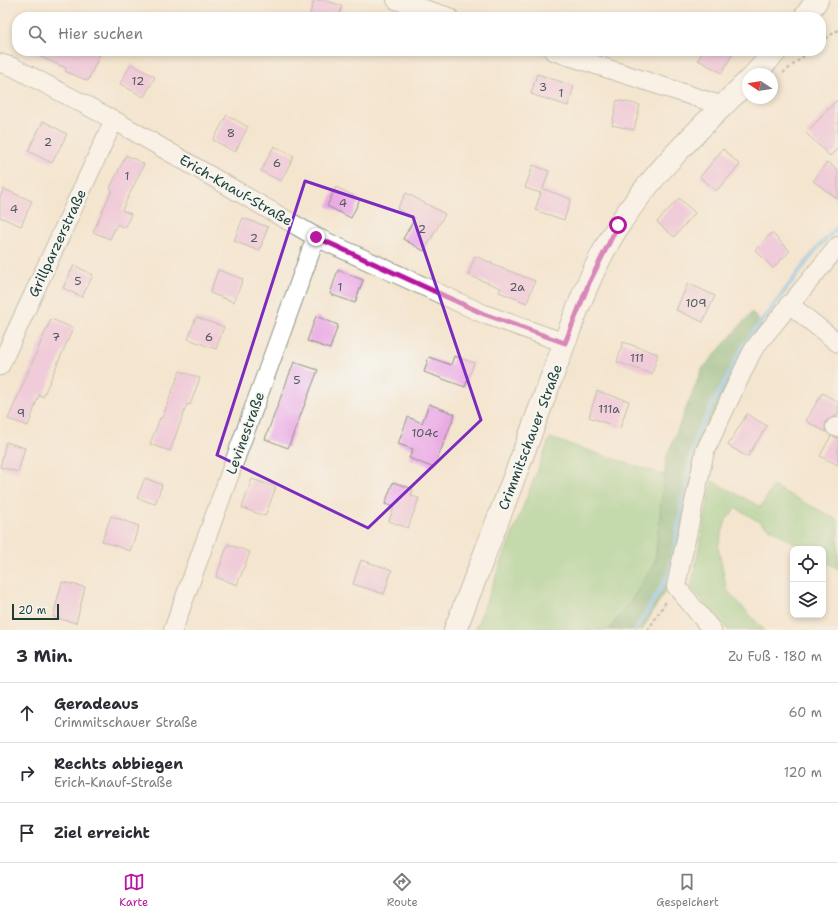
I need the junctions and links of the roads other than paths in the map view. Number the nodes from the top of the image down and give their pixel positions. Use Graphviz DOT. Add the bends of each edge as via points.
graph roads {
  1 [pos="396,0"];
  2 [pos="818,0"];
  3 [pos="433,12"];
  4 [pos="809,12"];
  5 [pos="568,56"];
  6 [pos="771,56"];
  7 [pos="0,63"];
  8 [pos="760,68"];
  9 [pos="742,87"];
  10 [pos="723,106"];
  11 [pos="114,120"];
  12 [pos="316,237"];
  13 [pos="838,246"];
  14 [pos="789,304"];
  15 [pos="565,343"];
  16 [pos="838,343"];
  17 [pos="0,366"];
  18 [pos="173,630"];
  19 [pos="455,630"];
  20 [pos="712,630"];
  1 -- 3 [label="street"];
  2 -- 4 [label="main road"];
  5 -- 10 [label="street"];
  6 -- 8 [label="main road"];
  7 -- 11 [label="street, Erich-Knauf-Straße" via="13,67"];
  9 -- 10 [label="main road, Crimmitschauer Straße"];
  10 -- 15 [label="main road, Crimmitschauer Straße" via="663,168 618,225 592,278"];
  11 -- 12 [label="street, Erich-Knauf-Straße"];
  11 -- 17 [label="street, Grillparzerstraße"];
  12 -- 15 [label="street, Erich-Knauf-Straße" via="484,314"];
  12 -- 18 [label="street, Levinestraße"];
  13 -- 14 [label="street"];
  14 -- 16 [label="street"];
  14 -- 20 [label="street" via="755,346 705,451 676,586"];
  15 -- 19 [label="main road, Crimmitschauer Straße"];
}
